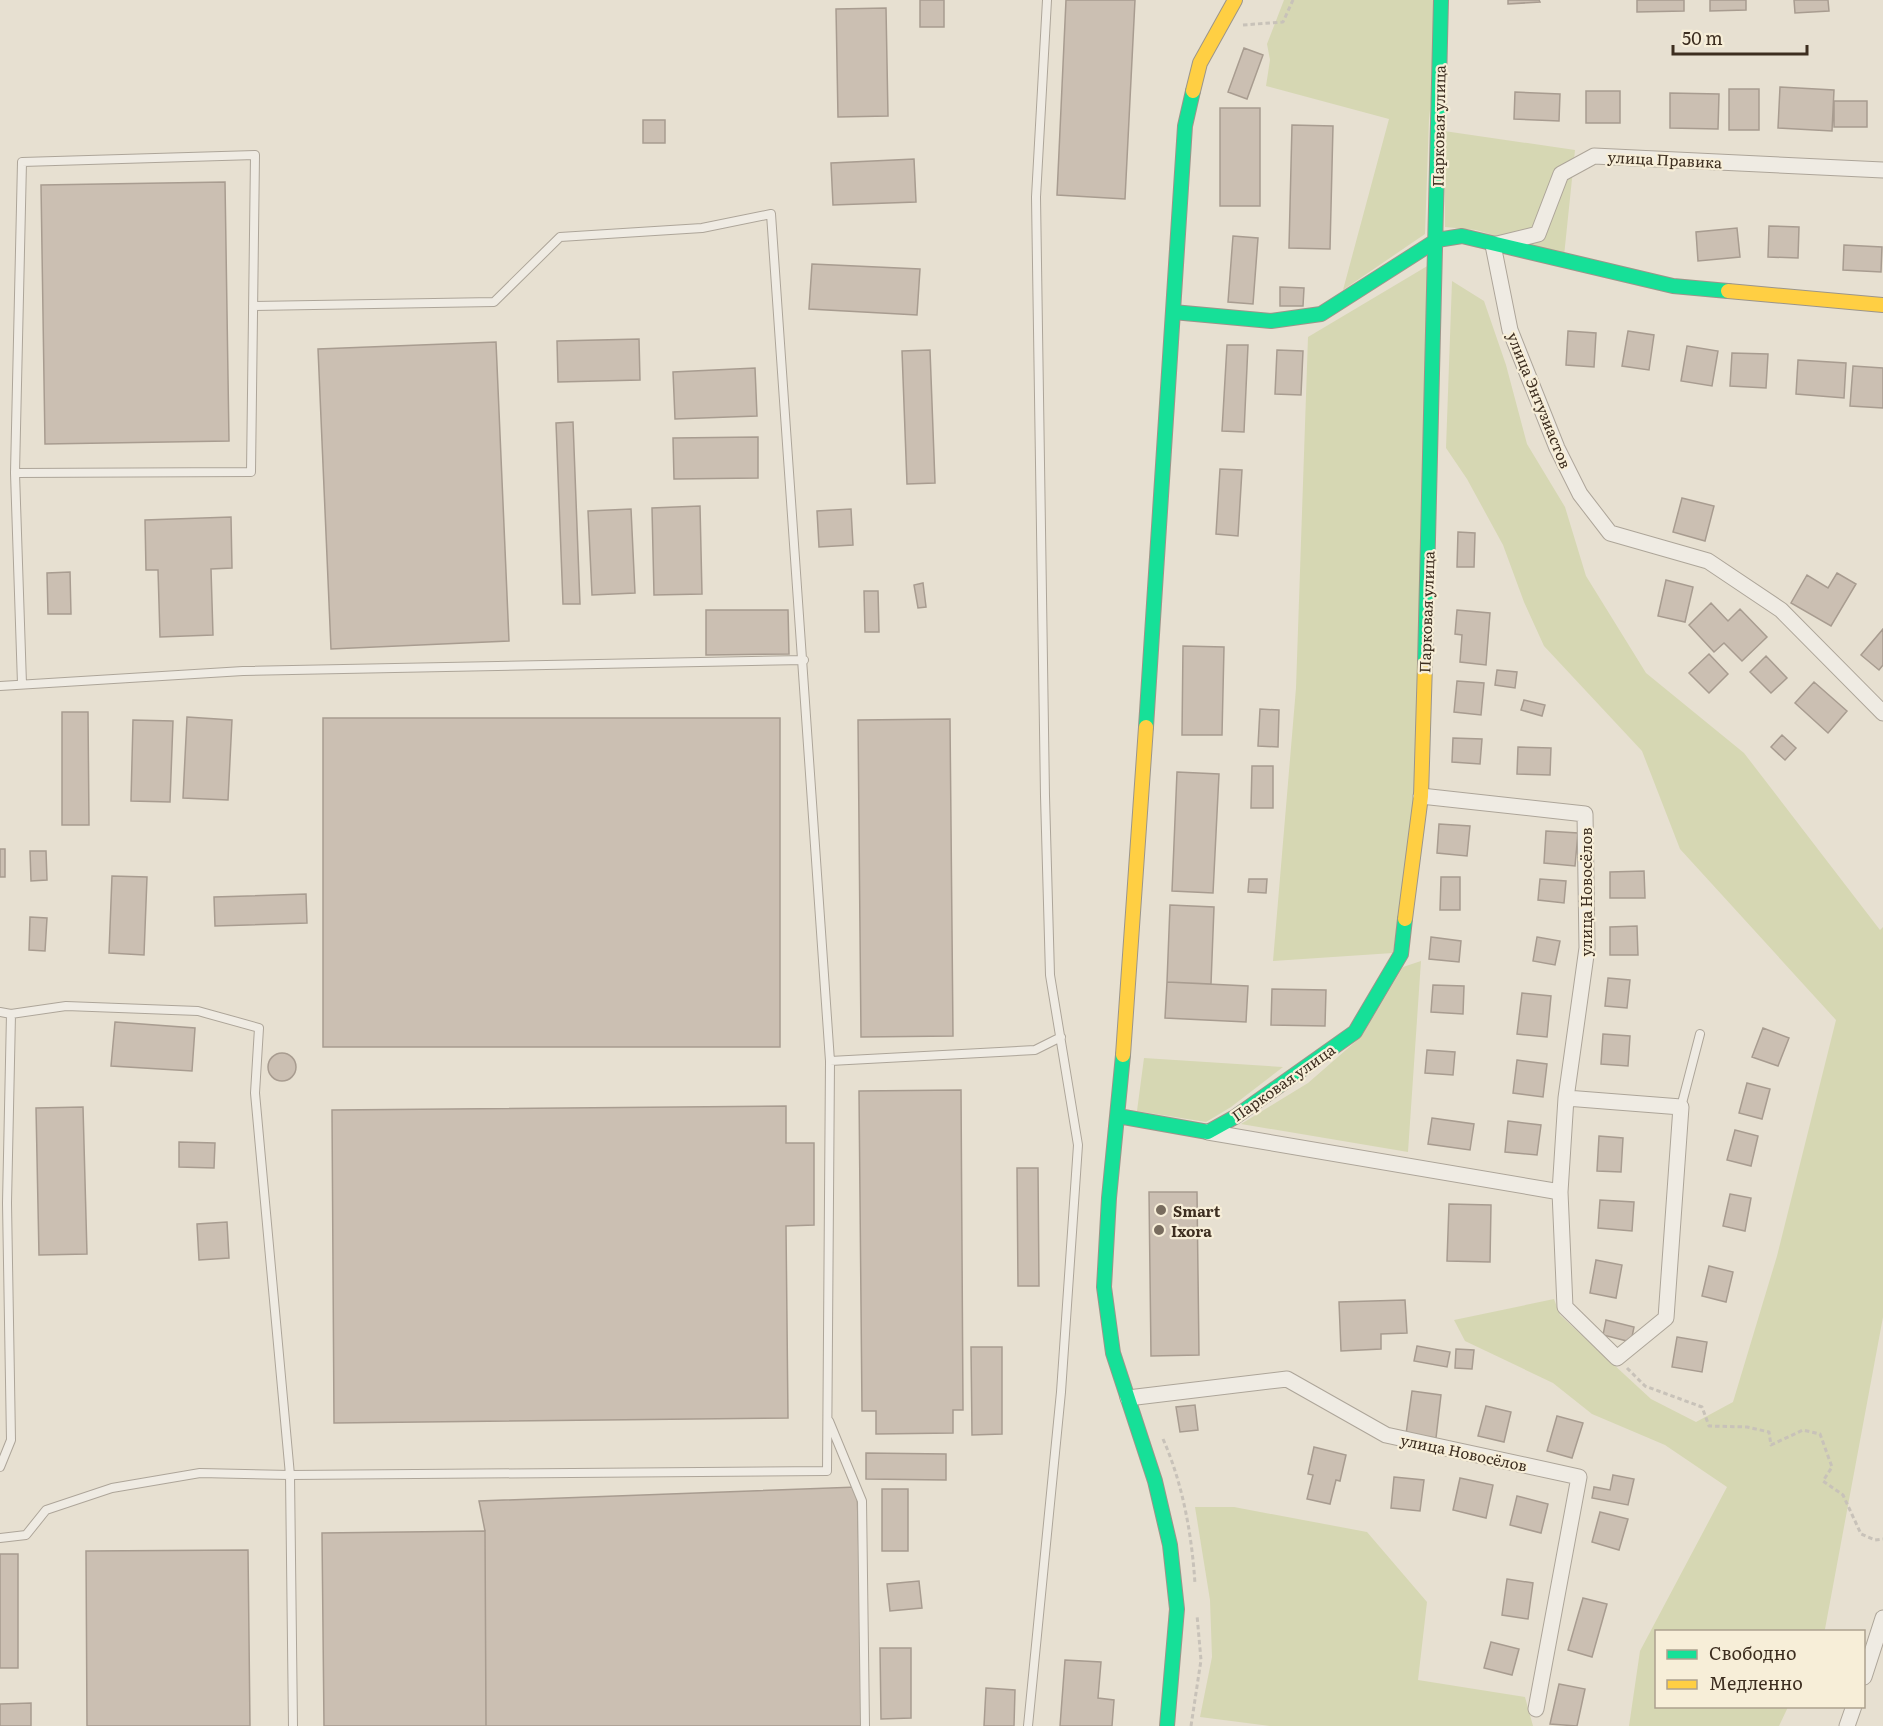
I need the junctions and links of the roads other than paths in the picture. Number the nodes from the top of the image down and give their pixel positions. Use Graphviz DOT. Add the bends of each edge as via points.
graph roads {
  1 [pos="1047,0"];
  2 [pos="1235,0"];
  3 [pos="1441,0"];
  4 [pos="1883,170"];
  5 [pos="1437,240"];
  6 [pos="1493,245"];
  7 [pos="1883,305"];
  8 [pos="253,306"];
  9 [pos="1173,312"];
  10 [pos="15,473"];
  11 [pos="804,660"];
  12 [pos="22,684"];
  13 [pos="0,686"];
  14 [pos="1883,713"];
  15 [pos="1421,796"];
  16 [pos="0,1012"];
  17 [pos="10,1014"];
  18 [pos="1700,1034"];
  19 [pos="1060,1037"];
  20 [pos="830,1061"];
  21 [pos="1566,1098"];
  22 [pos="1681,1107"];
  23 [pos="1118,1116"];
  24 [pos="1208,1132"];
  25 [pos="1560,1192"];
  26 [pos="1128,1398"];
  27 [pos="827,1417"];
  28 [pos="0,1467"];
  29 [pos="290,1475"];
  30 [pos="0,1538"];
  31 [pos="1883,1618"];
  32 [pos="1865,1671"];
  33 [pos="1854,1708"];
  34 [pos="1536,1709"];
  35 [pos="293,1726"];
  36 [pos="865,1726"];
  37 [pos="1028,1726"];
  38 [pos="1167,1726"];
  39 [pos="1847,1726"];
  1 -- 19 [label="lane" via="1036,197 1050,975"];
  2 -- 9 [label="street" via="1200,63 1187,115"];
  3 -- 5 [label="street, Парковая улица"];
  4 -- 6 [label="street, улица Правика" via="1594,156 1561,174 1538,234"];
  5 -- 6 [label="street, улица Правика" via="1462,236"];
  5 -- 9 [label="street, улица Правика" via="1321,314 1271,321"];
  5 -- 15 [label="street, Парковая улица"];
  6 -- 7 [label="street, улица Правика" via="1673,286"];
  6 -- 14 [label="street, улица Энтузиастов" via="1510,330 1557,448 1580,494 1610,533 1708,561 1780,610"];
  8 -- 10 [label="lane" via="251,472"];
  8 -- 10 [label="lane" via="255,155 22,162"];
  8 -- 11 [label="lane" via="494,302 560,237 702,228 771,214"];
  9 -- 23 [label="street"];
  10 -- 12 [label="lane"];
  11 -- 12 [label="lane" via="243,671"];
  11 -- 20 [label="lane"];
  12 -- 13 [label="lane"];
  15 -- 21 [label="street, улица Новосёлов" via="1585,814 1587,948"];
  15 -- 24 [label="street, Парковая улица" via="1401,954 1355,1032"];
  16 -- 17 [label="lane"];
  17 -- 28 [label="lane" via="7,1203 11,1440"];
  17 -- 29 [label="lane" via="66,1006 198,1011 259,1028 255,1093"];
  18 -- 22 [label="lane"];
  19 -- 20 [label="lane" via="1035,1050"];
  19 -- 37 [label="lane" via="1078,1145 1061,1392"];
  20 -- 27 [label="lane"];
  21 -- 22 [label="street"];
  21 -- 25 [label="street, улица Новосёлов"];
  22 -- 25 [label="street, улица Новосёлов" via="1666,1318 1617,1358 1565,1307"];
  23 -- 24 [label="street, Парковая улица"];
  23 -- 26 [label="street" via="1108,1198 1104,1287 1113,1353"];
  24 -- 25 [label="street, Парковая улица"];
  26 -- 34 [label="street, улица Новосёлов" via="1287,1379 1386,1435 1579,1477"];
  26 -- 38 [label="street" via="1155,1481 1170,1545 1177,1609"];
  27 -- 29 [label="lane" via="827,1471"];
  27 -- 36 [label="lane" via="862,1501"];
  29 -- 30 [label="lane" via="200,1473 112,1488 45,1510 26,1535"];
  29 -- 35 [label="lane"];
  31 -- 32 [label="street"];
  33 -- 39 [label="street"];
}
